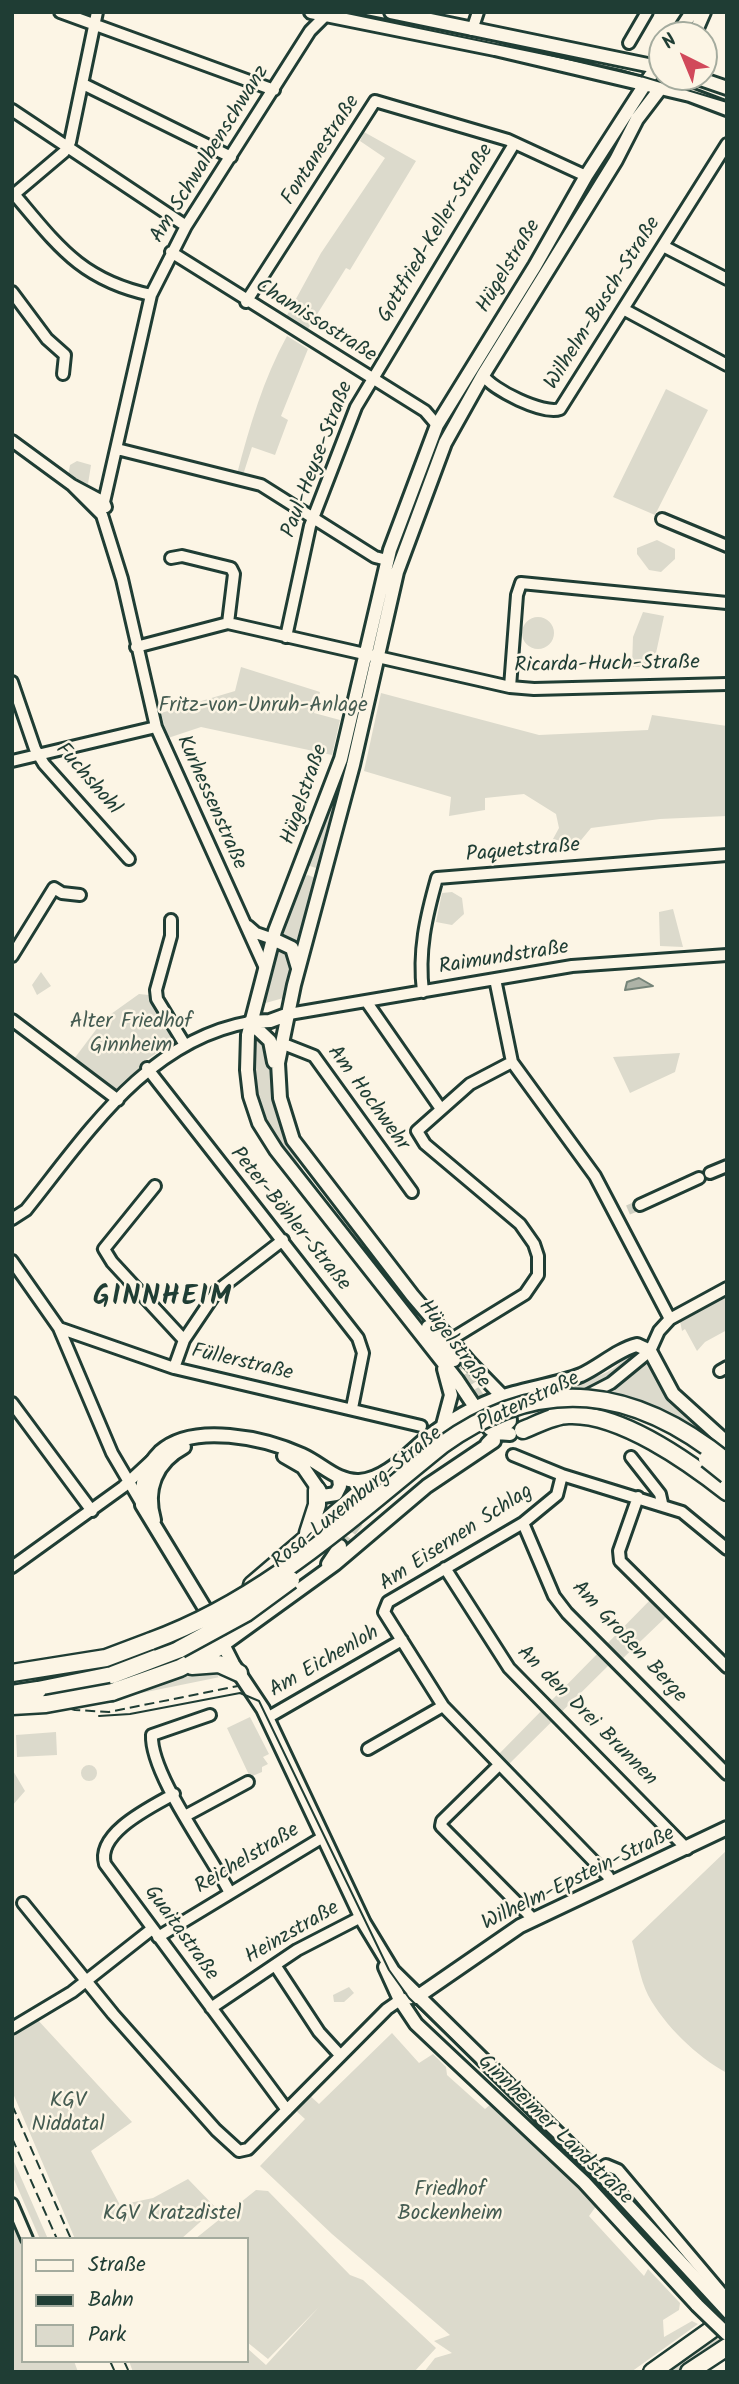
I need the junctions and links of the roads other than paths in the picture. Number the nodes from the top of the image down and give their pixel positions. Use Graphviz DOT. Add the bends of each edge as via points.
graph roads {
  1 [pos="60,12"];
  2 [pos="97,12"];
  3 [pos="309,12"];
  4 [pos="391,12"];
  5 [pos="478,12"];
  6 [pos="643,14"];
  7 [pos="326,15"];
  8 [pos="95,25"];
  9 [pos="472,30"];
  10 [pos="310,32"];
  11 [pos="629,43"];
  12 [pos="648,70"];
  13 [pos="648,76"];
  14 [pos="83,85"];
  15 [pos="274,90"];
  16 [pos="650,91"];
  17 [pos="653,91"];
  18 [pos="688,91"];
  19 [pos="727,109"];
  20 [pos="12,110"];
  21 [pos="514,144"];
  22 [pos="727,144"];
  23 [pos="67,147"];
  24 [pos="230,157"];
  25 [pos="597,162"];
  26 [pos="606,175"];
  27 [pos="586,176"];
  28 [pos="13,195"];
  29 [pos="591,198"];
  30 [pos="186,226"];
  31 [pos="663,246"];
  32 [pos="171,252"];
  33 [pos="727,279"];
  34 [pos="12,292"];
  35 [pos="151,295"];
  36 [pos="246,302"];
  37 [pos="625,310"];
  38 [pos="727,365"];
  39 [pos="63,374"];
  40 [pos="483,375"];
  41 [pos="370,380"];
  42 [pos="437,425"];
  43 [pos="12,441"];
  44 [pos="117,449"];
  45 [pos="412,492"];
  46 [pos="425,499"];
  47 [pos="99,502"];
  48 [pos="412,513"];
  49 [pos="315,517"];
  50 [pos="662,519"];
  51 [pos="727,546"];
  52 [pos="171,558"];
  53 [pos="387,560"];
  54 [pos="727,603"];
  55 [pos="228,622"];
  56 [pos="286,637"];
  57 [pos="136,647"];
  58 [pos="365,655"];
  59 [pos="378,658"];
  60 [pos="12,682"];
  61 [pos="727,684"];
  62 [pos="510,687"];
  63 [pos="156,727"];
  64 [pos="39,755"];
  65 [pos="12,761"];
  66 [pos="727,855"];
  67 [pos="129,859"];
  68 [pos="80,895"];
  69 [pos="243,919"];
  70 [pos="171,920"];
  71 [pos="273,939"];
  72 [pos="727,955"];
  73 [pos="12,956"];
  74 [pos="265,968"];
  75 [pos="298,972"];
  76 [pos="495,979"];
  77 [pos="423,992"];
  78 [pos="366,1001"];
  79 [pos="289,1014"];
  80 [pos="12,1020"];
  81 [pos="250,1023"];
  82 [pos="281,1043"];
  83 [pos="185,1045"];
  84 [pos="512,1062"];
  85 [pos="148,1069"];
  86 [pos="277,1081"];
  87 [pos="118,1100"];
  88 [pos="441,1109"];
  89 [pos="293,1140"];
  90 [pos="727,1166"];
  91 [pos="155,1186"];
  92 [pos="412,1192"];
  93 [pos="640,1205"];
  94 [pos="628,1210"];
  95 [pos="617,1216"];
  96 [pos="12,1220"];
  97 [pos="283,1240"];
  98 [pos="12,1261"];
  99 [pos="727,1288"];
  100 [pos="675,1316"];
  101 [pos="59,1328"];
  102 [pos="184,1340"];
  103 [pos="450,1340"];
  104 [pos="650,1351"];
  105 [pos="440,1359"];
  106 [pos="454,1360"];
  107 [pos="174,1368"];
  108 [pos="578,1376"];
  109 [pos="491,1383"];
  110 [pos="539,1386"];
  111 [pos="503,1396"];
  112 [pos="12,1403"];
  113 [pos="475,1407"];
  114 [pos="352,1408"];
  115 [pos="564,1412"];
  116 [pos="443,1425"];
  117 [pos="421,1426"];
  118 [pos="511,1433"];
  119 [pos="726,1443"];
  120 [pos="513,1455"];
  121 [pos="156,1457"];
  122 [pos="631,1457"];
  123 [pos="727,1462"];
  124 [pos="562,1475"];
  125 [pos="339,1478"];
  126 [pos="375,1480"];
  127 [pos="128,1482"];
  128 [pos="723,1484"];
  129 [pos="317,1490"];
  130 [pos="638,1497"];
  131 [pos="662,1503"];
  132 [pos="142,1505"];
  133 [pos="92,1511"];
  134 [pos="523,1523"];
  135 [pos="158,1530"];
  136 [pos="307,1535"];
  137 [pos="340,1546"];
  138 [pos="727,1549"];
  139 [pos="12,1567"];
  140 [pos="446,1569"];
  141 [pos="317,1578"];
  142 [pos="229,1607"];
  143 [pos="242,1633"];
  144 [pos="402,1640"];
  145 [pos="223,1642"];
  146 [pos="238,1667"];
  147 [pos="727,1667"];
  148 [pos="180,1668"];
  149 [pos="12,1673"];
  150 [pos="12,1694"];
  151 [pos="12,1706"];
  152 [pos="443,1706"];
  153 [pos="210,1715"];
  154 [pos="267,1718"];
  155 [pos="368,1749"];
  156 [pos="498,1766"];
  157 [pos="727,1774"];
  158 [pos="248,1782"];
  159 [pos="174,1794"];
  160 [pos="185,1816"];
  161 [pos="727,1828"];
  162 [pos="323,1837"];
  163 [pos="687,1849"];
  164 [pos="610,1884"];
  165 [pos="230,1893"];
  166 [pos="23,1903"];
  167 [pos="361,1917"];
  168 [pos="534,1920"];
  169 [pos="155,1933"];
  170 [pos="375,1944"];
  171 [pos="275,1965"];
  172 [pos="87,1979"];
  173 [pos="441,1979"];
  174 [pos="417,1997"];
  175 [pos="400,2000"];
  176 [pos="211,2008"];
  177 [pos="443,2019"];
  178 [pos="416,2024"];
  179 [pos="12,2028"];
  180 [pos="341,2055"];
  181 [pos="513,2089"];
  182 [pos="498,2103"];
  183 [pos="287,2110"];
  184 [pos="597,2172"];
  185 [pos="12,2204"];
  186 [pos="26,2237"];
  187 [pos="725,2297"];
  188 [pos="727,2312"];
  189 [pos="719,2332"];
  190 [pos="727,2347"];
  191 [pos="652,2372"];
  192 [pos="689,2372"];
  1 -- 8 [label="street"];
  2 -- 8 [label="street"];
  3 -- 7 [label="main road"];
  3 -- 10 [label="street"];
  4 -- 9 [label="main road"];
  5 -- 9 [label="street"];
  6 -- 11 [label="street"];
  7 -- 10 [label="street, Am Schwalbenschwanz"];
  7 -- 13 [label="main road"];
  8 -- 14 [label="street"];
  8 -- 15 [label="street"];
  9 -- 12 [label="main road" via="639,64"];
  10 -- 15 [label="street, Am Schwalbenschwanz"];
  14 -- 23 [label="street"];
  14 -- 24 [label="street"];
  15 -- 24 [label="street, Am Schwalbenschwanz"];
  16 -- 25 [label="main road, Hügelstraße"];
  17 -- 26 [label="main road, Hügelstraße"];
  18 -- 19 [label="main road"];
  20 -- 23 [label="street"];
  21 -- 27 [label="street, Fontanestraße"];
  21 -- 36 [label="street, Fontanestraße" via="375,101"];
  21 -- 41 [label="street, Gottfried-Keller-Straße"];
  22 -- 31 [label="street, Wilhelm-Busch-Straße"];
  23 -- 28 [label="street"];
  23 -- 30 [label="street"];
  24 -- 30 [label="street, Am Schwalbenschwanz"];
  25 -- 26 [label="main road" via="597,174"];
  25 -- 27 [label="main road, Hügelstraße"];
  26 -- 29 [label="main road, Hügelstraße"];
  27 -- 29 [label="main road" via="593,186"];
  27 -- 42 [label="main road, Hügelstraße"];
  28 -- 35 [label="street" via="66,255 109,284"];
  29 -- 40 [label="main road, Hügelstraße"];
  30 -- 32 [label="street, Am Schwalbenschwanz"];
  31 -- 33 [label="street"];
  31 -- 37 [label="street, Wilhelm-Busch-Straße"];
  32 -- 35 [label="street, Am Schwalbenschwanz"];
  32 -- 36 [label="street, Chamissostraße"];
  34 -- 39 [label="street" via="65,355"];
  35 -- 44 [label="street, Am Schwalbenschwanz"];
  36 -- 41 [label="street, Chamissostraße"];
  37 -- 38 [label="street"];
  37 -- 40 [label="street, Wilhelm-Busch-Straße" via="560,409 548,412 535,407"];
  40 -- 46 [label="main road, Hügelstraße" via="450,430"];
  41 -- 42 [label="street, Chamissostraße" via="425,411"];
  41 -- 49 [label="street, Paul-Heyse-Straße"];
  42 -- 45 [label="main road, Hügelstraße"];
  43 -- 47 [label="street"];
  44 -- 47 [label="street, Am Schwalbenschwanz"];
  44 -- 49 [label="street" via="261,485"];
  45 -- 46 [label="main road"];
  45 -- 48 [label="main road, Hügelstraße"];
  46 -- 48 [label="main road, Hügelstraße"];
  47 -- 57 [label="street, Kurhessenstraße"];
  48 -- 53 [label="main road, Hügelstraße"];
  48 -- 59 [label="main road, Hügelstraße"];
  49 -- 53 [label="street" via="374,557"];
  49 -- 56 [label="street, Paul-Heyse-Straße"];
  50 -- 51 [label="street"];
  52 -- 55 [label="street" via="182,556 231,568"];
  53 -- 58 [label="main road, Hügelstraße"];
  54 -- 62 [label="street" via="521,583"];
  55 -- 56 [label="street, Ricarda-Huch-Straße"];
  55 -- 57 [label="street"];
  56 -- 58 [label="street, Ricarda-Huch-Straße"];
  57 -- 63 [label="street, Kurhessenstraße"];
  58 -- 59 [label="street, Ricarda-Huch-Straße"];
  58 -- 71 [label="main road, Hügelstraße" via="333,785"];
  59 -- 62 [label="street, Ricarda-Huch-Straße"];
  59 -- 75 [label="main road, Hügelstraße"];
  60 -- 64 [label="street, Fuchshohl"];
  61 -- 62 [label="street, Ricarda-Huch-Straße"];
  63 -- 64 [label="street"];
  63 -- 69 [label="street, Kurhessenstraße"];
  64 -- 65 [label="street"];
  64 -- 67 [label="street, Fuchshohl"];
  66 -- 77 [label="street, Paquetstraße" via="437,878 422,936"];
  68 -- 73 [label="street" via="54,888"];
  69 -- 71 [label="street" via="252,931"];
  69 -- 74 [label="street, Kurhessenstraße"];
  70 -- 83 [label="street" via="157,999"];
  71 -- 74 [label="main road, Hügelstraße"];
  71 -- 75 [label="main road" via="294,951"];
  72 -- 76 [label="street, Raimundstraße" via="572,967"];
  74 -- 81 [label="main road, Hügelstraße"];
  75 -- 79 [label="main road, Hügelstraße"];
  76 -- 77 [label="street, Raimundstraße"];
  76 -- 84 [label="street"];
  77 -- 78 [label="street, Raimundstraße"];
  78 -- 79 [label="street, Raimundstraße"];
  78 -- 88 [label="street"];
  79 -- 81 [label="main road"];
  79 -- 82 [label="main road, Hügelstraße"];
  80 -- 87 [label="street"];
  81 -- 83 [label="street"];
  81 -- 86 [label="main road" via="270,1041"];
  81 -- 105 [label="main road, Hügelstraße" via="248,1083 266,1135"];
  82 -- 86 [label="main road, Hügelstraße"];
  82 -- 92 [label="street, Am Hochwehr" via="313,1056"];
  83 -- 85 [label="street"];
  84 -- 88 [label="street" via="480,1078"];
  84 -- 95 [label="street" via="595,1176"];
  85 -- 87 [label="street"];
  85 -- 97 [label="street, Peter-Böhler-Straße"];
  86 -- 89 [label="main road, Hügelstraße"];
  87 -- 96 [label="street" via="26,1210"];
  88 -- 103 [label="street" via="419,1128 419,1137 520,1224 538,1256 538,1275 525,1294"];
  89 -- 103 [label="main road, Hügelstraße"];
  89 -- 106 [label="main road" via="336,1211"];
  90 -- 93 [label="street"];
  91 -- 102 [label="street" via="106,1243 104,1252"];
  94 -- 95 [label="street"];
  95 -- 100 [label="street"];
  97 -- 102 [label="street" via="217,1291"];
  97 -- 114 [label="street, Peter-Böhler-Straße" via="361,1345"];
  98 -- 101 [label="street, Ginnheimer Landstraße"];
  99 -- 100 [label="street, Platenstraße"];
  100 -- 104 [label="street, Platenstraße" via="659,1331"];
  101 -- 107 [label="street, Füllerstraße"];
  101 -- 127 [label="street, Ginnheimer Landstraße"];
  102 -- 107 [label="street"];
  103 -- 109 [label="main road, Hügelstraße"];
  104 -- 108 [label="main road, Platenstraße" via="633,1346"];
  104 -- 115 [label="street, Platenstraße" via="611,1383"];
  104 -- 119 [label="main road" via="673,1394"];
  105 -- 113 [label="main road, Hügelstraße"];
  105 -- 116 [label="main road" via="451,1395"];
  107 -- 114 [label="street, Füllerstraße"];
  108 -- 110 [label="main road, Platenstraße"];
  108 -- 115 [label="main road" via="560,1389 558,1399"];
  109 -- 110 [label="main road"];
  109 -- 111 [label="main road, Hügelstraße"];
  110 -- 111 [label="main road, Platenstraße"];
  111 -- 113 [label="main road, Platenstraße"];
  111 -- 118 [label="main road" via="511,1415 507,1426"];
  112 -- 133 [label="street"];
  113 -- 116 [label="main road, Platenstraße"];
  113 -- 118 [label="main road, Hügelstraße" via="489,1428"];
  114 -- 117 [label="street, Füllerstraße"];
  115 -- 118 [label="highway"];
  115 -- 128 [label="highway" via="643,1436"];
  116 -- 126 [label="main road, Platenstraße"];
  118 -- 141 [label="main road, Platenstraße" via="487,1444 427,1486"];
  120 -- 124 [label="street"];
  121 -- 125 [label="main road" via="179,1440 206,1434 288,1450"];
  121 -- 127 [label="street"];
  121 -- 132 [label="main road" via="142,1482"];
  122 -- 131 [label="street" via="660,1493"];
  123 -- 142 [label="highway, Rosa-Luxemburg-Straße, bridge" via="671,1422 614,1402 557,1399 509,1409 457,1434 299,1560"];
  124 -- 130 [label="street"];
  124 -- 134 [label="street, Am Eisernen Schlag" via="557,1495"];
  125 -- 126 [label="main road"];
  125 -- 129 [label="main road" via="339,1490 333,1496 323,1496"];
  126 -- 136 [label="highway"];
  127 -- 132 [label="street, Ginnheimer Landstraße"];
  127 -- 133 [label="street"];
  128 -- 150 [label="highway, Rosa-Luxemburg-Straße, bridge" via="678,1437 630,1415 562,1407 512,1418 456,1447 287,1583 204,1637 112,1675"];
  129 -- 135 [label="main road, Ginnheimer Landstraße" via="308,1473 290,1458 234,1445 194,1443 169,1456 154,1476 151,1496"];
  129 -- 136 [label="highway"];
  130 -- 131 [label="street"];
  130 -- 147 [label="street" via="619,1558"];
  131 -- 138 [label="street" via="682,1512"];
  132 -- 135 [label="main road, Ginnheimer Landstraße"];
  133 -- 139 [label="street"];
  134 -- 140 [label="street, Am Eisernen Schlag"];
  134 -- 157 [label="street, Am Großen Berge" via="554,1596 567,1613"];
  135 -- 145 [label="main road, Ginnheimer Landstraße"];
  136 -- 142 [label="highway, bridge"];
  137 -- 141 [label="main road"];
  140 -- 144 [label="street, Am Eisernen Schlag" via="384,1606"];
  140 -- 163 [label="street, An den Drei Brunnen" via="509,1668"];
  141 -- 143 [label="main road, Platenstraße"];
  142 -- 149 [label="highway, Rosa-Luxemburg-Straße, bridge" via="117,1654"];
  143 -- 145 [label="main road, Platenstraße"];
  143 -- 146 [label="main road" via="237,1644"];
  144 -- 152 [label="street, Am Eisernen Schlag"];
  144 -- 154 [label="street, Am Eichenloh"];
  145 -- 146 [label="main road, Ginnheimer Landstraße"];
  145 -- 148 [label="highway"];
  146 -- 148 [label="highway"];
  146 -- 154 [label="main road, Ginnheimer Landstraße"];
  148 -- 151 [label="highway, bridge" via="148,1682 78,1699"];
  152 -- 155 [label="street"];
  152 -- 156 [label="street, Am Eisernen Schlag"];
  153 -- 159 [label="street" via="152,1735 154,1755"];
  154 -- 162 [label="main road, Ginnheimer Landstraße"];
  156 -- 164 [label="street, Am Eisernen Schlag" via="608,1876"];
  156 -- 168 [label="street" via="441,1826"];
  158 -- 160 [label="street"];
  159 -- 160 [label="street"];
  159 -- 169 [label="street, Guaitastraße" via="118,1831 104,1849 107,1869"];
  160 -- 165 [label="street"];
  161 -- 163 [label="main road, Wilhelm-Epstein-Straße"];
  162 -- 165 [label="street, Reichelstraße"];
  162 -- 167 [label="main road, Ginnheimer Landstraße"];
  163 -- 164 [label="main road, Wilhelm-Epstein-Straße"];
  164 -- 168 [label="main road, Wilhelm-Epstein-Straße"];
  165 -- 169 [label="street, Reichelstraße"];
  166 -- 172 [label="street" via="36,1912"];
  167 -- 170 [label="main road, Ginnheimer Landstraße"];
  167 -- 171 [label="street, Heinzstraße"];
  168 -- 173 [label="main road, Wilhelm-Epstein-Straße"];
  169 -- 172 [label="street, Reichelstraße"];
  169 -- 176 [label="street, Guaitastraße"];
  170 -- 174 [label="main road, Ginnheimer Landstraße"];
  170 -- 175 [label="main road, Ginnheimer Landstraße"];
  171 -- 176 [label="street, Heinzstraße"];
  171 -- 180 [label="street" via="319,2032"];
  172 -- 179 [label="street, Reichelstraße"];
  172 -- 183 [label="street" via="233,2148 244,2151"];
  173 -- 174 [label="main road, Wilhelm-Epstein-Straße"];
  173 -- 177 [label="main road" via="434,1999"];
  174 -- 175 [label="street"];
  174 -- 177 [label="main road, Ginnheimer Landstraße"];
  174 -- 178 [label="main road" via="412,2014"];
  175 -- 178 [label="main road, Ginnheimer Landstraße"];
  175 -- 180 [label="street"];
  176 -- 183 [label="street, Guaitastraße"];
  177 -- 181 [label="main road, Ginnheimer Landstraße"];
  178 -- 182 [label="main road, Ginnheimer Landstraße"];
  180 -- 183 [label="street"];
  181 -- 182 [label="main road" via="508,2100"];
  181 -- 184 [label="main road, Ginnheimer Landstraße"];
  182 -- 189 [label="main road, Ginnheimer Landstraße, bridge" via="591,2189"];
  184 -- 187 [label="street, Ginnheimer Landstraße" via="606,2165 618,2170"];
  184 -- 188 [label="main road, Ginnheimer Landstraße"];
  185 -- 186 [label="street"];
  189 -- 191 [label="highway"];
  190 -- 192 [label="highway"];
}
